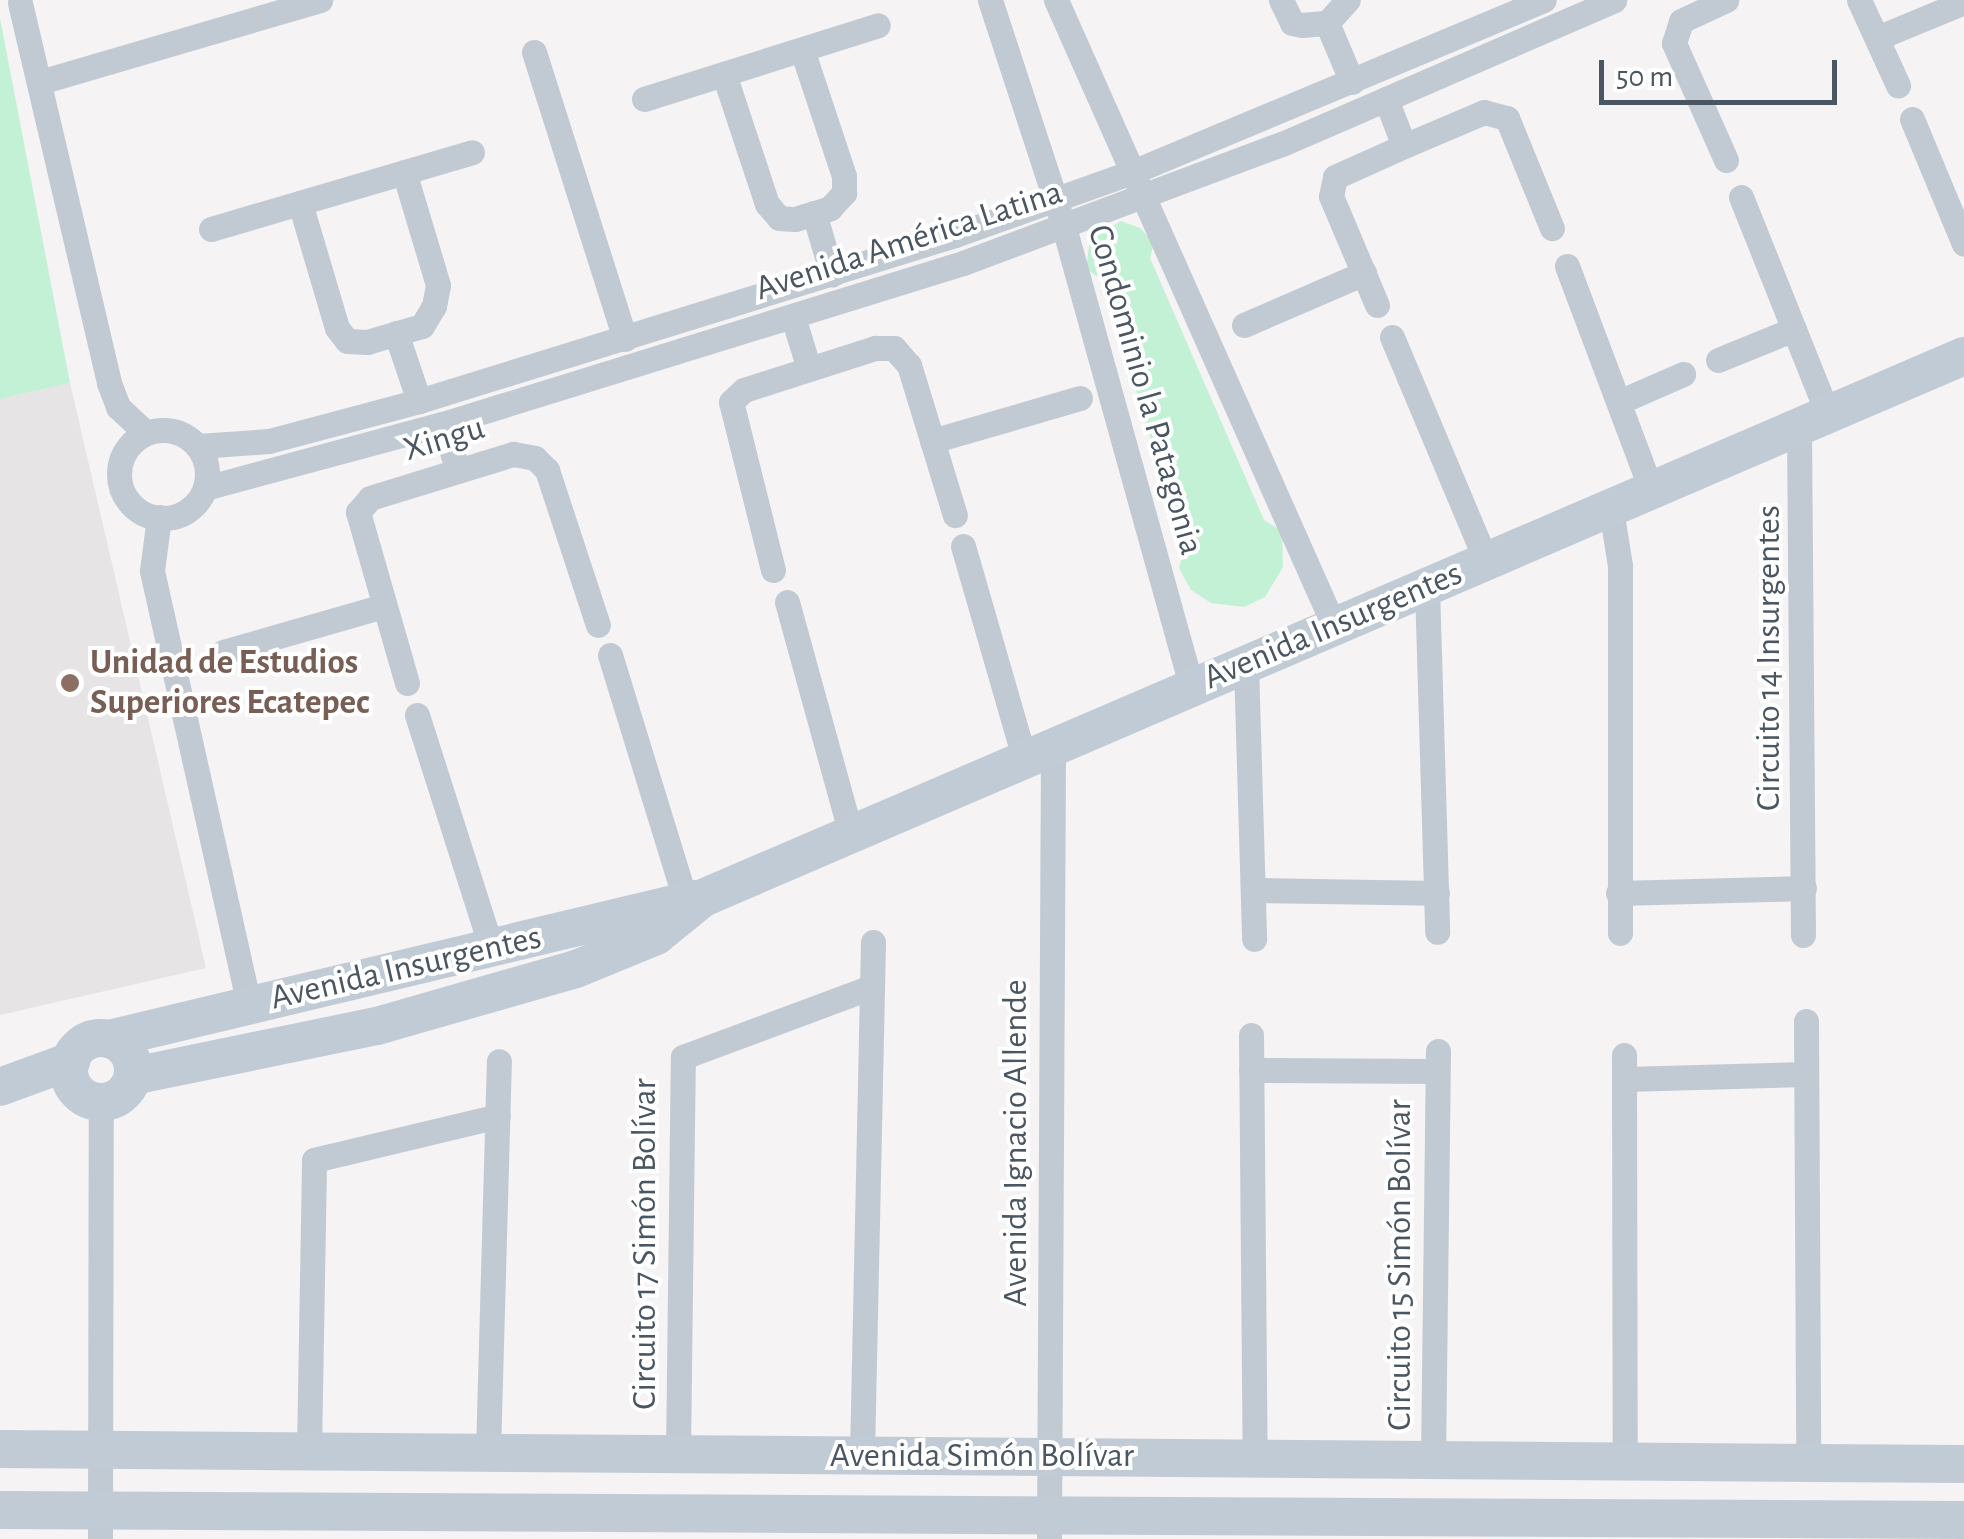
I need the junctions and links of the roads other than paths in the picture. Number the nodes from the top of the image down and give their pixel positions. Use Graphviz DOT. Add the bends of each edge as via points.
graph roads {
  1 [pos="320,0"];
  2 [pos="990,0"];
  3 [pos="1056,0"];
  4 [pos="1282,0"];
  5 [pos="1348,0"];
  6 [pos="1544,0"];
  7 [pos="1614,0"];
  8 [pos="1726,0"];
  9 [pos="1860,0"];
  10 [pos="1964,2"];
  11 [pos="20,3"];
  12 [pos="1327,23"];
  13 [pos="878,25"];
  14 [pos="1877,38"];
  15 [pos="802,50"];
  16 [pos="534,52"];
  17 [pos="724,74"];
  18 [pos="40,82"];
  19 [pos="1352,82"];
  20 [pos="1898,85"];
  21 [pos="644,99"];
  22 [pos="1386,99"];
  23 [pos="1912,120"];
  24 [pos="1404,146"];
  25 [pos="472,152"];
  26 [pos="1726,160"];
  27 [pos="1135,170"];
  28 [pos="404,172"];
  29 [pos="1742,196"];
  30 [pos="1146,198"];
  31 [pos="1055,200"];
  32 [pos="300,202"];
  33 [pos="814,213"];
  34 [pos="1064,227"];
  35 [pos="1552,228"];
  36 [pos="211,229"];
  37 [pos="1964,244"];
  38 [pos="1567,266"];
  39 [pos="1364,273"];
  40 [pos="832,274"];
  41 [pos="1377,305"];
  42 [pos="794,316"];
  43 [pos="1244,325"];
  44 [pos="1794,329"];
  45 [pos="396,334"];
  46 [pos="1392,337"];
  47 [pos="625,339"];
  48 [pos="1964,356"];
  49 [pos="1718,360"];
  50 [pos="808,370"];
  51 [pos="1683,374"];
  52 [pos="1080,398"];
  53 [pos="419,402"];
  54 [pos="1619,402"];
  55 [pos="1813,421"];
  56 [pos="443,424"];
  57 [pos="146,433"];
  58 [pos="932,441"];
  59 [pos="198,446"];
  60 [pos="458,471"];
  61 [pos="205,488"];
  62 [pos="1652,490"];
  63 [pos="1611,510"];
  64 [pos="955,515"];
  65 [pos="159,517"];
  66 [pos="963,546"];
  67 [pos="1486,561"];
  68 [pos="772,570"];
  69 [pos="1427,588"];
  70 [pos="787,602"];
  71 [pos="383,606"];
  72 [pos="598,624"];
  73 [pos="1334,626"];
  74 [pos="223,652"];
  75 [pos="610,655"];
  76 [pos="1246,665"];
  77 [pos="407,683"];
  78 [pos="1192,687"];
  79 [pos="417,716"];
  80 [pos="1038,752"];
  81 [pos="851,834"];
  82 [pos="1804,888"];
  83 [pos="1254,890"];
  84 [pos="1436,893"];
  85 [pos="1618,893"];
  86 [pos="692,902"];
  87 [pos="1436,932"];
  88 [pos="1620,933"];
  89 [pos="1803,935"];
  90 [pos="1254,939"];
  91 [pos="873,942"];
  92 [pos="491,947"];
  93 [pos="870,987"];
  94 [pos="249,1005"];
  95 [pos="1806,1021"];
  96 [pos="1250,1036"];
  97 [pos="109,1039"];
  98 [pos="499,1061"];
  99 [pos="1251,1070"];
  100 [pos="1806,1074"];
  101 [pos="133,1076"];
  102 [pos="82,1084"];
  103 [pos="0,1087"];
  104 [pos="498,1116"];
  105 [pos="100,1449"];
  106 [pos="0,1450"];
  107 [pos="309,1451"];
  108 [pos="488,1452"];
  109 [pos="678,1454"];
  110 [pos="862,1455"];
  111 [pos="1050,1457"];
  112 [pos="1255,1458"];
  113 [pos="1433,1460"];
  114 [pos="1525,1461"];
  115 [pos="1625,1462"];
  116 [pos="1808,1463"];
  117 [pos="1964,1464"];
  118 [pos="0,1510"];
  119 [pos="1522,1517"];
  120 [pos="1964,1520"];
  121 [pos="100,1524"];
  122 [pos="309,1525"];
  123 [pos="491,1525"];
  124 [pos="675,1526"];
  125 [pos="861,1526"];
  126 [pos="1049,1527"];
  127 [pos="1251,1528"];
  128 [pos="1803,1529"];
  1 -- 18 [label="street"];
  2 -- 31 [label="street, Condominio la Patagonia"];
  3 -- 27 [label="street, Condominio la Patagonia"];
  4 -- 12 [label="street" via="1292,23"];
  5 -- 12 [label="street"];
  6 -- 19 [label="street, Avenida América Latina"];
  7 -- 22 [label="street, Avenida América Latina"];
  8 -- 26 [label="street" via="1682,21 1674,42"];
  9 -- 14 [label="street"];
  10 -- 14 [label="street"];
  11 -- 18 [label="street"];
  12 -- 19 [label="street"];
  13 -- 15 [label="street"];
  14 -- 20 [label="street"];
  15 -- 17 [label="street"];
  15 -- 33 [label="street" via="844,176 844,193"];
  16 -- 47 [label="street"];
  17 -- 21 [label="street"];
  17 -- 33 [label="street" via="768,204 779,218"];
  18 -- 57 [label="street" via="109,383 118,407"];
  19 -- 27 [label="street, Avenida América Latina"];
  22 -- 24 [label="street"];
  22 -- 30 [label="street, Avenida América Latina"];
  23 -- 37 [label="street"];
  24 -- 35 [label="street" via="1484,112 1507,118"];
  24 -- 39 [label="street" via="1335,177 1331,196"];
  25 -- 28 [label="street"];
  27 -- 30 [label="street, Condominio la Patagonia"];
  27 -- 31 [label="street, Avenida América Latina"];
  28 -- 32 [label="street"];
  28 -- 45 [label="street" via="438,285 422,326"];
  29 -- 44 [label="street"];
  30 -- 34 [label="street, Avenida América Latina"];
  30 -- 73 [label="street, Condominio la Patagonia"];
  31 -- 34 [label="street, Condominio la Patagonia"];
  31 -- 40 [label="street, Avenida América Latina"];
  32 -- 36 [label="street"];
  32 -- 45 [label="street" via="337,328 347,340 366,342"];
  33 -- 40 [label="street"];
  34 -- 42 [label="street, Avenida América Latina"];
  34 -- 78 [label="street, Condominio la Patagonia"];
  38 -- 54 [label="street"];
  39 -- 41 [label="street"];
  39 -- 43 [label="street"];
  40 -- 47 [label="street, Avenida América Latina"];
  42 -- 50 [label="street"];
  42 -- 56 [label="street, Avenida América Latina"];
  44 -- 49 [label="street"];
  44 -- 55 [label="street"];
  45 -- 53 [label="street"];
  46 -- 67 [label="street"];
  47 -- 53 [label="street, Avenida América Latina"];
  48 -- 55 [label="main road, Avenida Insurgentes"];
  50 -- 58 [label="street" via="894,348 909,364"];
  50 -- 68 [label="street" via="744,390 730,402"];
  51 -- 54 [label="street"];
  52 -- 58 [label="street"];
  53 -- 59 [label="street, Avenida América Latina" via="268,442"];
  54 -- 62 [label="street"];
  55 -- 62 [label="main road, Avenida Insurgentes"];
  55 -- 82 [label="street, Circuito 14 Insurgentes"];
  56 -- 60 [label="street"];
  56 -- 61 [label="street, Avenida América Latina"];
  57 -- 59 [label="street, Avenida América Latina" via="183,434"];
  57 -- 65 [label="street" via="125,452 119,480 132,506"];
  58 -- 64 [label="street"];
  59 -- 61 [label="street"];
  60 -- 71 [label="street, Xingu" via="370,498 358,512"];
  60 -- 72 [label="street, Xingu" via="514,454 535,458 547,470"];
  61 -- 65 [label="street, Avenida América Latina" via="187,510"];
  62 -- 63 [label="main road, Avenida Insurgentes"];
  63 -- 67 [label="main road, Avenida Insurgentes"];
  63 -- 85 [label="street" via="1620,566"];
  65 -- 94 [label="street" via="152,571"];
  66 -- 80 [label="street, Avenida Ignacio Allende"];
  67 -- 69 [label="main road, Avenida Insurgentes"];
  69 -- 73 [label="main road, Avenida Insurgentes"];
  69 -- 84 [label="street"];
  70 -- 81 [label="street"];
  71 -- 74 [label="street"];
  71 -- 77 [label="street, Xingu"];
  73 -- 76 [label="main road, Avenida Insurgentes"];
  75 -- 86 [label="street"];
  76 -- 78 [label="main road, Avenida Insurgentes"];
  76 -- 83 [label="street"];
  78 -- 80 [label="main road, Avenida Insurgentes"];
  79 -- 92 [label="street"];
  80 -- 81 [label="main road, Avenida Insurgentes"];
  80 -- 111 [label="street, Avenida Ignacio Allende"];
  81 -- 86 [label="main road, Avenida Insurgentes"];
  82 -- 85 [label="street"];
  82 -- 89 [label="street, Circuito 14 Insurgentes"];
  83 -- 84 [label="street"];
  83 -- 90 [label="street"];
  84 -- 87 [label="street"];
  85 -- 88 [label="street"];
  86 -- 92 [label="main road, Avenida Insurgentes"];
  86 -- 101 [label="main road, Avenida Insurgentes" via="656,936 576,969 377,1026"];
  91 -- 93 [label="street"];
  92 -- 94 [label="main road, Avenida Insurgentes"];
  93 -- 109 [label="street, Circuito 17 Simón Bolívar" via="683,1057"];
  93 -- 110 [label="street"];
  94 -- 97 [label="main road, Avenida Insurgentes"];
  95 -- 100 [label="street"];
  96 -- 99 [label="street"];
  97 -- 101 [label="main road" via="123,1046"];
  97 -- 102 [label="main road" via="86,1042"];
  98 -- 104 [label="street"];
  99 -- 112 [label="street"];
  99 -- 113 [label="street, Circuito 15 Simón Bolívar" via="1437,1061"];
  100 -- 115 [label="street" via="1624,1067"];
  100 -- 116 [label="street"];
  101 -- 102 [label="main road" via="116,1099"];
  102 -- 103 [label="main road"];
  102 -- 105 [label="street"];
  104 -- 107 [label="street" via="314,1160"];
  104 -- 108 [label="street"];
  105 -- 106 [label="main road, Avenida Simón Bolívar"];
  105 -- 107 [label="main road, Avenida Simón Bolívar"];
  105 -- 121 [label="street"];
  107 -- 108 [label="main road, Avenida Simón Bolívar"];
  108 -- 109 [label="main road, Avenida Simón Bolívar"];
  109 -- 110 [label="main road, Avenida Simón Bolívar"];
  110 -- 111 [label="main road, Avenida Simón Bolívar"];
  111 -- 112 [label="main road, Avenida Simón Bolívar"];
  111 -- 126 [label="street, Avenida Ignacio Allende"];
  112 -- 113 [label="main road, Avenida Simón Bolívar"];
  113 -- 114 [label="main road, Avenida Simón Bolívar"];
  114 -- 115 [label="main road, Avenida Simón Bolívar"];
  114 -- 119 [label="main road"];
  115 -- 116 [label="main road, Avenida Simón Bolívar"];
  116 -- 117 [label="main road, Avenida Simón Bolívar"];
  118 -- 121 [label="main road, Avenida Simón Bolívar"];
  119 -- 127 [label="main road, Avenida Simón Bolívar"];
  119 -- 128 [label="main road, Avenida Simón Bolívar"];
  120 -- 128 [label="main road, Avenida Simón Bolívar"];
  121 -- 122 [label="main road, Avenida Simón Bolívar"];
  122 -- 123 [label="main road, Avenida Simón Bolívar"];
  123 -- 124 [label="main road, Avenida Simón Bolívar"];
  124 -- 125 [label="main road, Avenida Simón Bolívar"];
  125 -- 126 [label="main road, Avenida Simón Bolívar"];
  126 -- 127 [label="main road, Avenida Simón Bolívar"];
}
